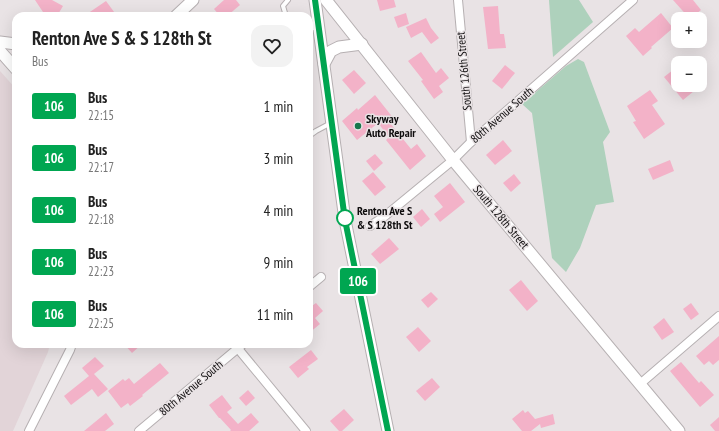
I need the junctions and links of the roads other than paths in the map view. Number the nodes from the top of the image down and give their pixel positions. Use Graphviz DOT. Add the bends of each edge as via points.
graph roads {
  1 [pos="193,0"];
  2 [pos="288,0"];
  3 [pos="315,0"];
  4 [pos="326,0"];
  5 [pos="458,0"];
  6 [pos="633,0"];
  7 [pos="180,12"];
  8 [pos="285,12"];
  9 [pos="314,28"];
  10 [pos="0,42"];
  11 [pos="12,44"];
  12 [pos="362,44"];
  13 [pos="0,51"];
  14 [pos="12,64"];
  15 [pos="324,64"];
  16 [pos="332,123"];
  17 [pos="313,133"];
  18 [pos="471,142"];
  19 [pos="453,160"];
  20 [pos="370,226"];
  21 [pos="321,277"];
  22 [pos="313,284"];
  23 [pos="719,316"];
  24 [pos="70,348"];
  25 [pos="235,348"];
  26 [pos="240,348"];
  27 [pos="640,384"];
  28 [pos="29,431"];
  29 [pos="140,431"];
  30 [pos="306,431"];
  31 [pos="388,431"];
  32 [pos="679,431"];
  1 -- 7 [label="street"];
  2 -- 8 [label="lane" via="283,6"];
  3 -- 9 [label="street"];
  4 -- 12 [label="street, South 128th Street"];
  5 -- 18 [label="street, South 126th Street"];
  6 -- 18 [label="street, 80th Avenue South"];
  9 -- 15 [label="street"];
  10 -- 11 [label="street"];
  12 -- 15 [label="street" via="339,47 331,52"];
  12 -- 19 [label="street, South 128th Street"];
  13 -- 14 [label="street"];
  15 -- 16 [label="street"];
  16 -- 17 [label="lane"];
  16 -- 31 [label="street" via="345,220"];
  18 -- 19 [label="street, 80th Avenue South"];
  19 -- 20 [label="street, 80th Avenue South"];
  19 -- 27 [label="street, South 128th Street"];
  21 -- 22 [label="street"];
  23 -- 27 [label="street"];
  24 -- 28 [label="street"];
  25 -- 29 [label="street, 80th Avenue South"];
  26 -- 30 [label="street"];
  27 -- 32 [label="street, South 128th Street"];
}
